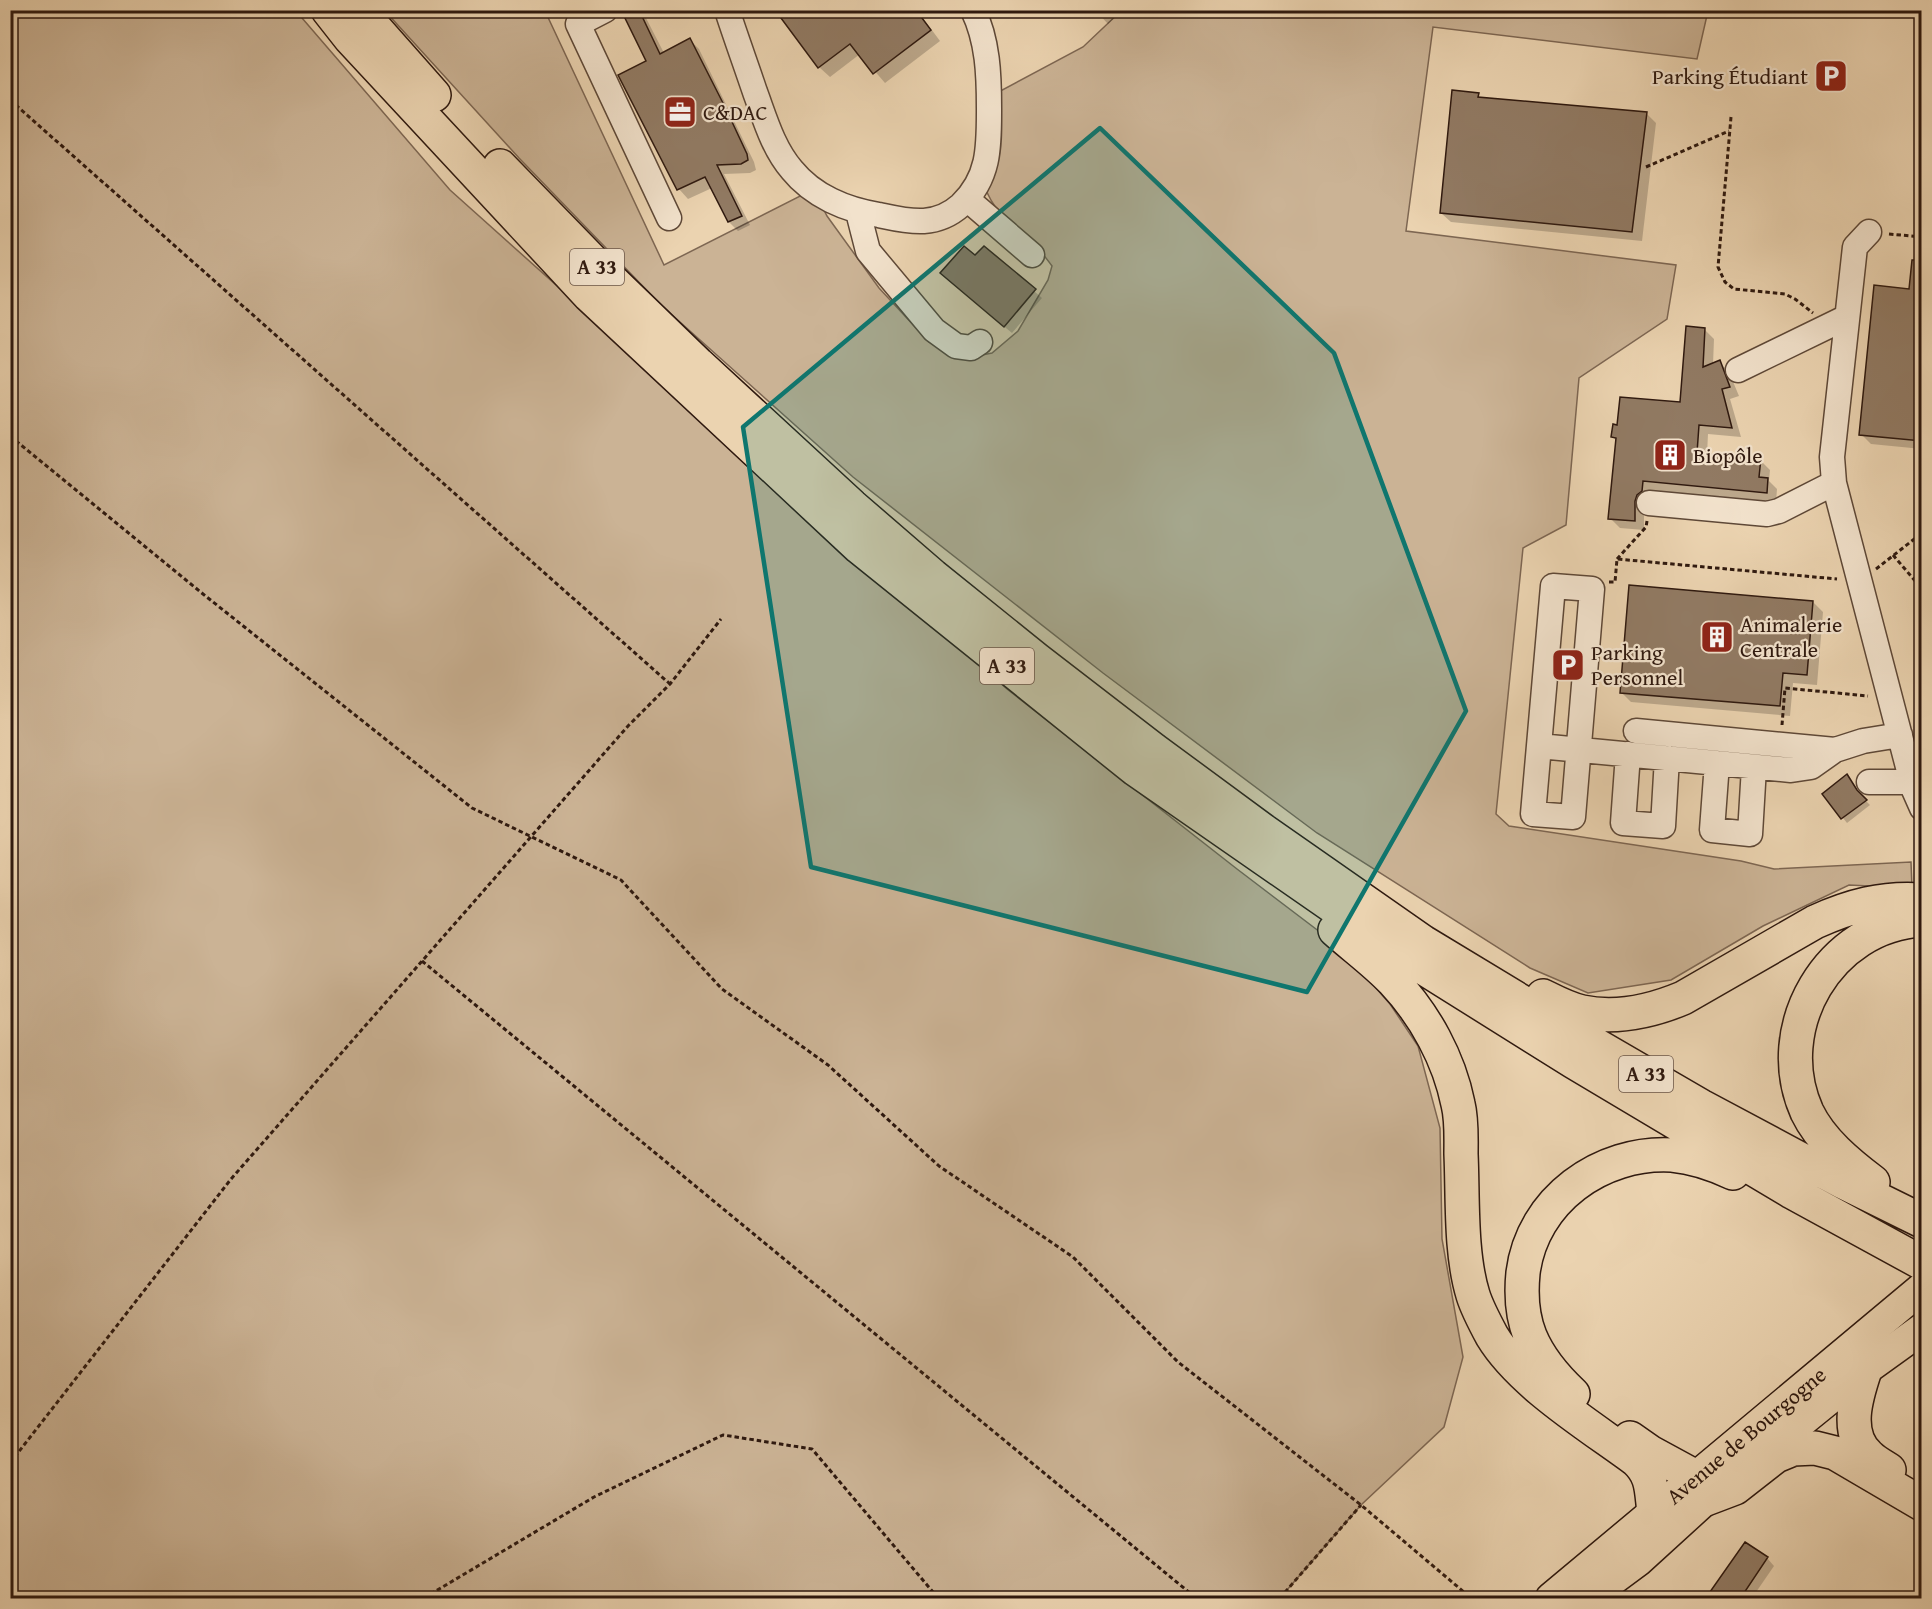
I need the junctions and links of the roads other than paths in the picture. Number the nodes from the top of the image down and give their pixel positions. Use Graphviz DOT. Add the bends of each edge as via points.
graph roads {
  1 [pos="328,10"];
  2 [pos="359,10"];
  3 [pos="606,10"];
  4 [pos="727,10"];
  5 [pos="973,10"];
  6 [pos="967,199"];
  7 [pos="858,212"];
  8 [pos="669,218"];
  9 [pos="1869,232"];
  10 [pos="1032,255"];
  11 [pos="1847,317"];
  12 [pos="980,342"];
  13 [pos="1738,370"];
  14 [pos="1834,483"];
  15 [pos="1649,503"];
  16 [pos="1636,731"];
  17 [pos="1900,735"];
  18 [pos="1539,746"];
  19 [pos="1579,750"];
  20 [pos="1835,750"];
  21 [pos="1628,754"];
  22 [pos="1667,759"];
  23 [pos="1717,763"];
  24 [pos="1754,767"];
  25 [pos="1869,782"];
  26 [pos="1912,782"];
  27 [pos="1922,808"];
  28 [pos="1250,850"];
  29 [pos="1922,900"];
  30 [pos="1379,911"];
  31 [pos="1922,920"];
  32 [pos="1792,1192"];
  33 [pos="1922,1221"];
  34 [pos="1915,1260"];
  35 [pos="1922,1288"];
  36 [pos="1922,1329"];
  37 [pos="1865,1370"];
  38 [pos="1701,1488"];
  39 [pos="1922,1490"];
  40 [pos="1922,1504"];
  41 [pos="1654,1512"];
  42 [pos="1569,1593"];
  1 -- 28 [label="highway, A 33" via="589,295 859,547 1135,769"];
  2 -- 30 [label="highway, A 33" via="493,159 606,275 852,506 933,576 1145,743"];
  3 -- 8 [label="street" via="578,24"];
  4 -- 7 [label="street" via="771,136 786,162 816,192"];
  5 -- 6 [label="street" via="987,62 989,132 984,169"];
  6 -- 7 [label="street" via="948,214 925,221"];
  6 -- 10 [label="street"];
  7 -- 12 [label="street" via="868,251 934,330 956,346 971,348"];
  9 -- 11 [label="street" via="1856,247"];
  11 -- 13 [label="street"];
  11 -- 14 [label="street" via="1832,457"];
  14 -- 15 [label="street" via="1767,514"];
  14 -- 17 [label="street"];
  16 -- 20 [label="street"];
  17 -- 20 [label="street"];
  17 -- 26 [label="street"];
  18 -- 19 [label="street"];
  18 -- 19 [label="street" via="1533,814 1573,817"];
  18 -- 19 [label="street" via="1553,586 1592,589"];
  19 -- 21 [label="street"];
  20 -- 24 [label="street" via="1811,767"];
  21 -- 22 [label="street"];
  21 -- 22 [label="street" via="1623,823 1663,826"];
  22 -- 23 [label="street"];
  23 -- 24 [label="street"];
  23 -- 24 [label="street" via="1712,830 1750,834"];
  25 -- 26 [label="street"];
  26 -- 27 [label="street"];
  28 -- 32 [label="highway, A 33" via="1403,955"];
  28 -- 41 [label="highway" via="1392,980 1435,1039 1459,1106 1467,1264 1480,1313 1513,1363 1645,1469 1650,1478"];
  29 -- 30 [label="highway" via="1876,901 1834,913 1683,998 1621,1014 1581,1012 1562,1005"];
  30 -- 33 [label="highway, A 33" via="1423,942 1583,1038 1793,1156"];
  31 -- 33 [label="highway" via="1876,930 1857,940 1833,962 1806,1003 1796,1052 1802,1097 1817,1129 1835,1150"];
  32 -- 34 [label="highway, A 33"];
  32 -- 38 [label="highway" via="1757,1185 1715,1165 1686,1157 1628,1159 1592,1172 1568,1189 1547,1211 1527,1251 1522,1279 1523,1309 1530,1336 1547,1365 1572,1393 1608,1422"];
  35 -- 38 [label="main road, Avenue de Bourgogne"];
  36 -- 37 [label="main road, Avenue de Bourgogne"];
  37 -- 38 [label="main road, Avenue de Bourgogne"];
  37 -- 39 [label="highway" via="1854,1406 1860,1443 1869,1456"];
  38 -- 40 [label="highway" via="1735,1488 1776,1456 1793,1449 1815,1448 1835,1453"];
  38 -- 41 [label="main road, Avenue de Bourgogne"];
  38 -- 42 [label="main road, Avenue de Bourgogne" via="1638,1561"];
  41 -- 42 [label="main road, Avenue de Bourgogne"];
}
